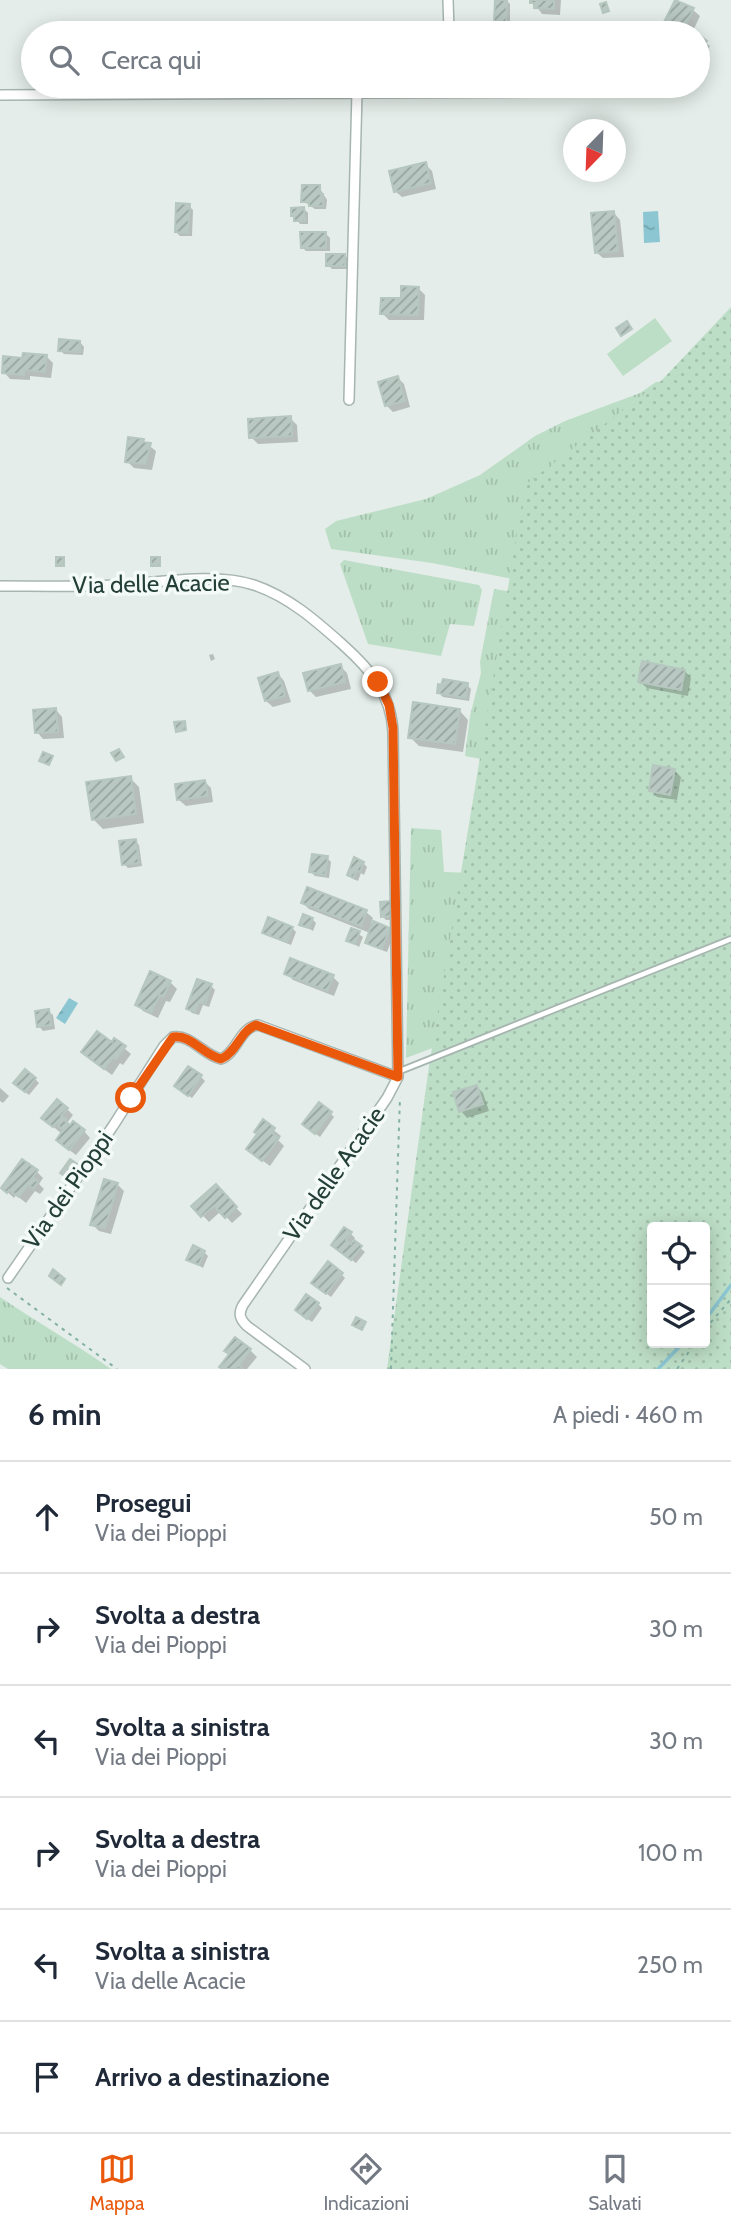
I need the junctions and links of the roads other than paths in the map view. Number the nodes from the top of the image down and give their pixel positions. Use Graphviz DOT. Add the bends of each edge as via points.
graph roads {
  1 [pos="449,0"];
  2 [pos="449,21"];
  3 [pos="0,94"];
  4 [pos="21,94"];
  5 [pos="357,98"];
  6 [pos="349,400"];
  7 [pos="0,586"];
  8 [pos="731,939"];
  9 [pos="398,1074"];
  10 [pos="8,1278"];
  11 [pos="305,1369"];
  1 -- 2 [label="street"];
  3 -- 4 [label="street"];
  5 -- 6 [label="street"];
  7 -- 9 [label="street, Via delle Acacie" via="246,583 297,606 372,673 386,697 393,728"];
  8 -- 9 [label="lane"];
  9 -- 10 [label="street, Via dei Pioppi" via="258,1025 249,1028 221,1059 186,1038 173,1037"];
  9 -- 11 [label="street, Via delle Acacie" via="387,1098 241,1308 245,1324"];
}
